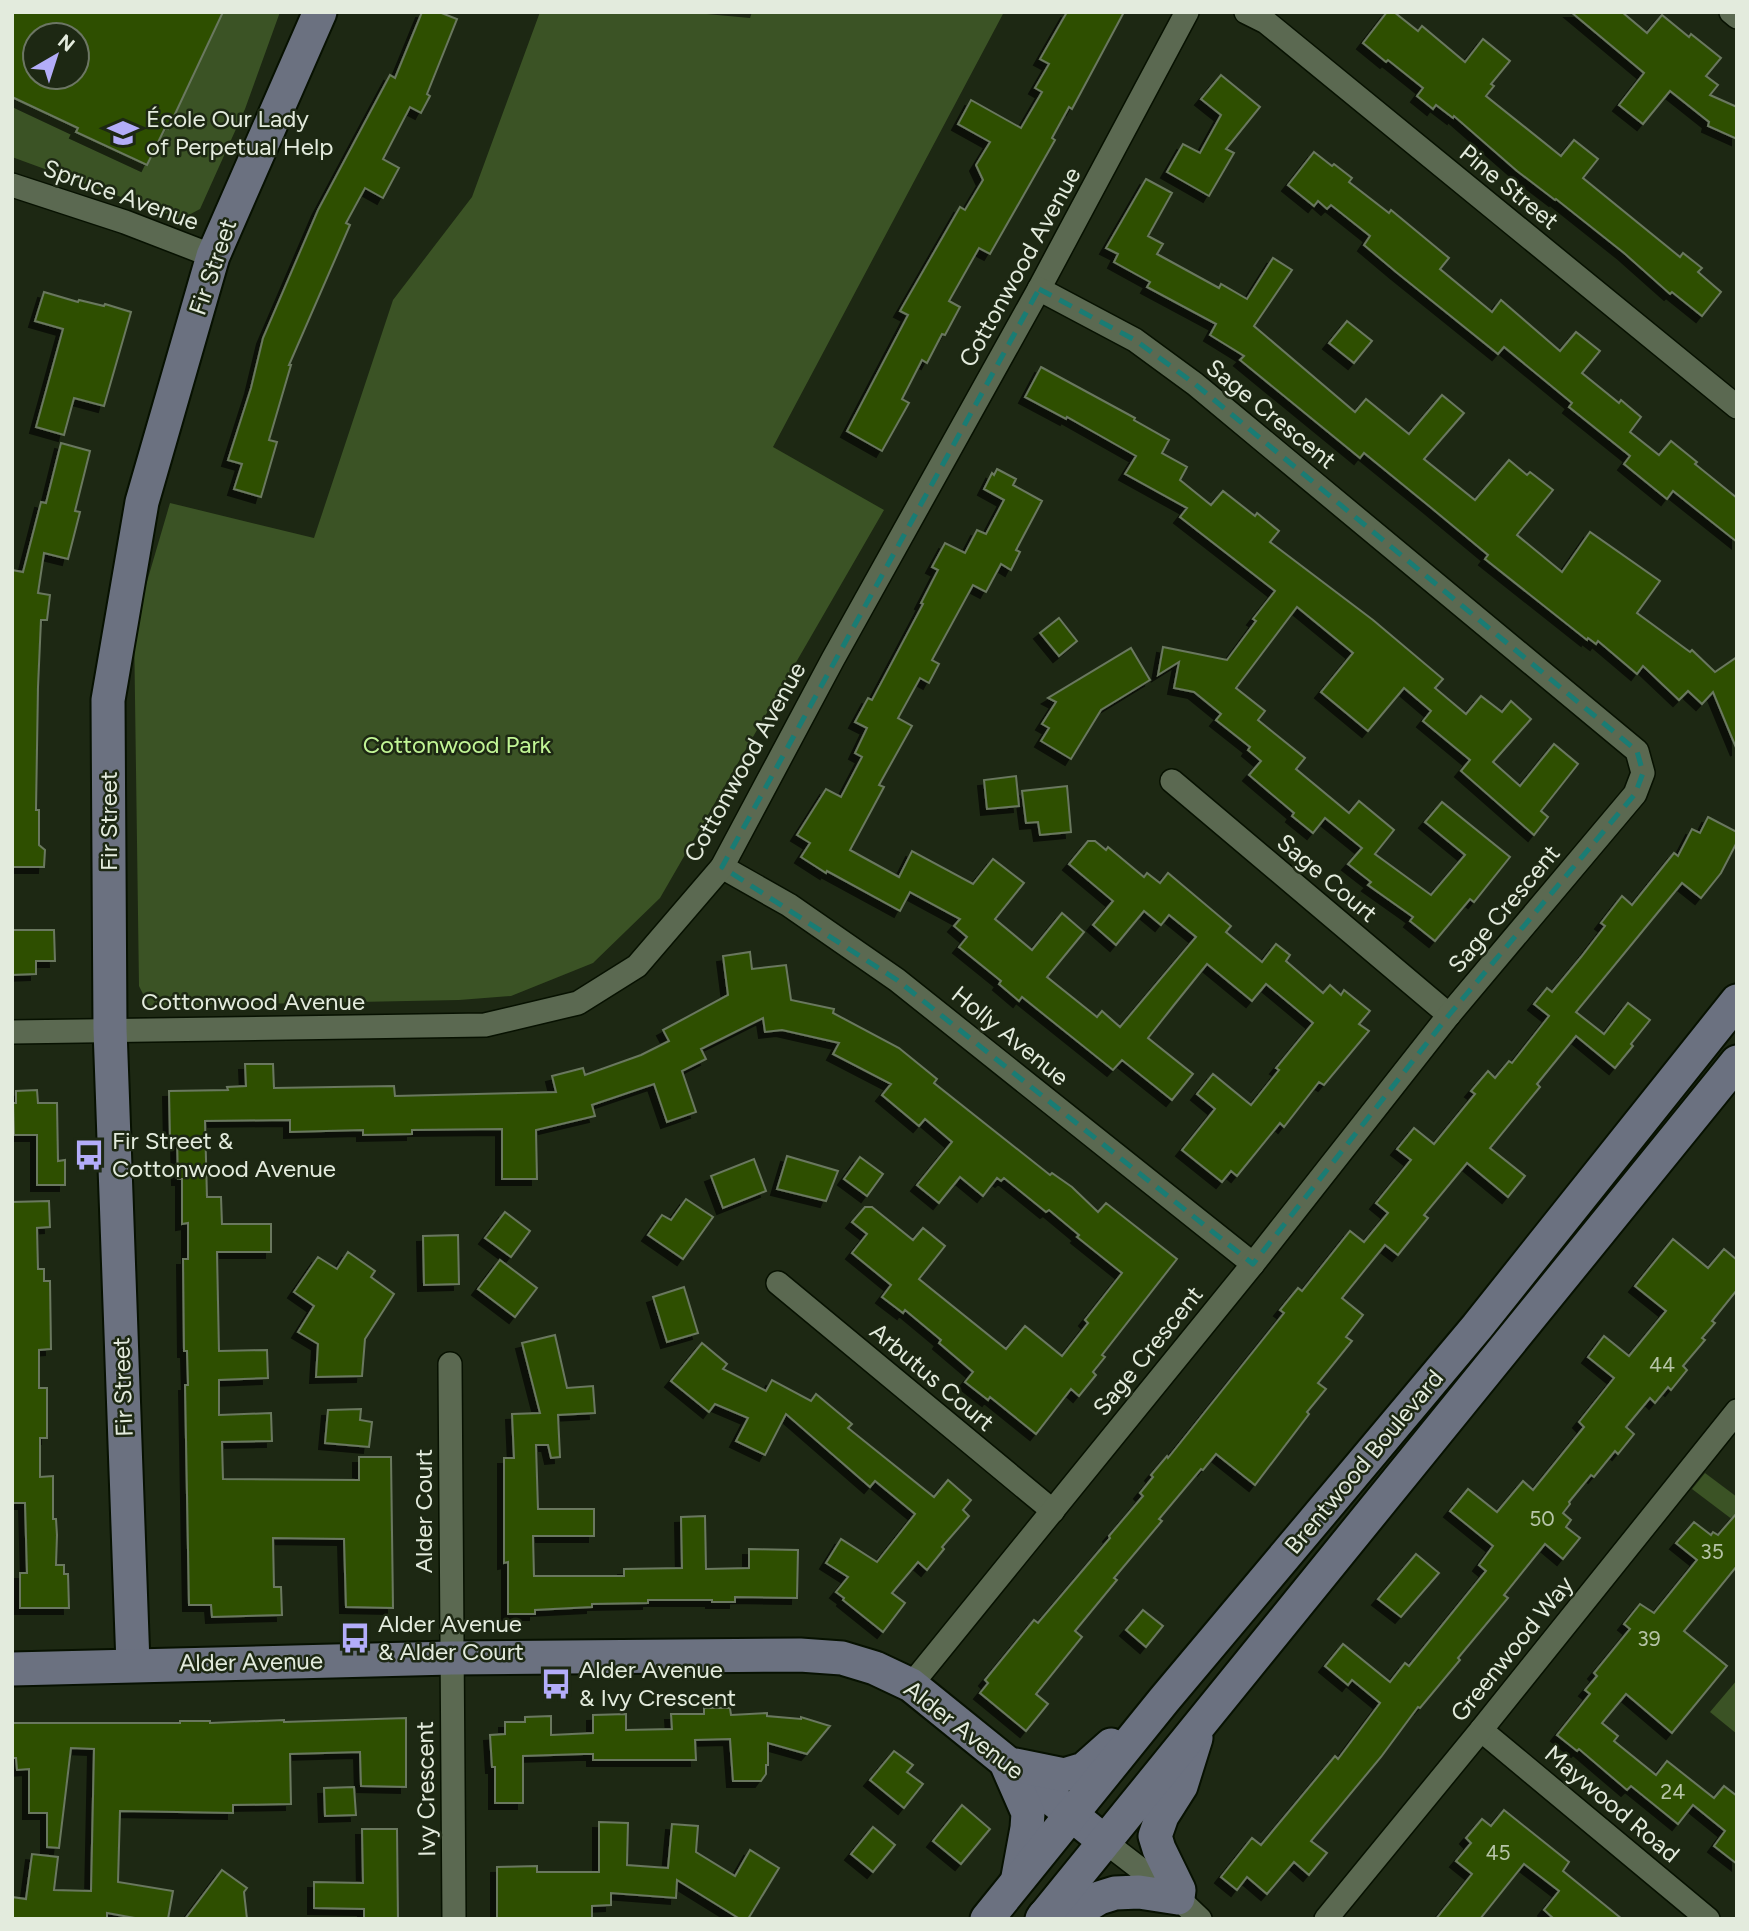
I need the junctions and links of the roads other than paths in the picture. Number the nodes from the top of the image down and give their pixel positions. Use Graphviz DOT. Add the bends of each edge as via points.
graph roads {
  1 [pos="320,12"];
  2 [pos="1187,12"];
  3 [pos="1246,12"];
  4 [pos="1731,12"];
  5 [pos="1737,17"];
  6 [pos="12,184"];
  7 [pos="212,256"];
  8 [pos="1039,289"];
  9 [pos="1737,407"];
  10 [pos="1172,781"];
  11 [pos="722,867"];
  12 [pos="1737,1001"];
  13 [pos="1449,1015"];
  14 [pos="110,1029"];
  15 [pos="12,1032"];
  16 [pos="1737,1062"];
  17 [pos="1253,1264"];
  18 [pos="778,1283"];
  19 [pos="450,1364"];
  20 [pos="1737,1411"];
  21 [pos="1052,1511"];
  22 [pos="450,1658"];
  23 [pos="132,1664"];
  24 [pos="12,1669"];
  25 [pos="911,1685"];
  26 [pos="1164,1700"];
  27 [pos="1201,1722"];
  28 [pos="1481,1730"];
  29 [pos="1006,1763"];
  30 [pos="1071,1815"];
  31 [pos="1104,1841"];
  32 [pos="1017,1882"];
  33 [pos="1189,1908"];
  34 [pos="1043,1917"];
  35 [pos="454,1919"];
  36 [pos="987,1919"];
  37 [pos="1326,1919"];
  38 [pos="1709,1919"];
  1 -- 7 [label="main road, Fir Street"];
  2 -- 8 [label="street, Cottonwood Avenue"];
  3 -- 9 [label="street, Pine Street" via="1266,22"];
  4 -- 5 [label="street"];
  6 -- 7 [label="street, Spruce Avenue"];
  7 -- 14 [label="main road, Fir Street" via="142,502 108,700"];
  8 -- 11 [label="street, Cottonwood Avenue" via="832,659"];
  8 -- 13 [label="street, Sage Crescent" via="1135,340 1195,384 1637,751 1643,773 1635,793"];
  10 -- 13 [label="street, Sage Court"];
  11 -- 14 [label="street, Cottonwood Avenue" via="637,966 578,1003 485,1025"];
  11 -- 17 [label="street, Holly Avenue" via="789,905 897,980"];
  12 -- 26 [label="main road, Brentwood Boulevard" via="1477,1327"];
  13 -- 17 [label="street, Sage Crescent"];
  14 -- 15 [label="street, Cottonwood Avenue"];
  14 -- 23 [label="main road, Fir Street"];
  16 -- 27 [label="main road, Brentwood Boulevard"];
  17 -- 21 [label="street, Sage Crescent"];
  18 -- 21 [label="street, Arbutus Court"];
  19 -- 22 [label="street, Alder Court"];
  20 -- 28 [label="street, Greenwood Way"];
  21 -- 25 [label="street, Sage Crescent"];
  22 -- 23 [label="main road, Alder Avenue"];
  22 -- 25 [label="main road, Alder Avenue" via="800,1655 842,1658"];
  22 -- 35 [label="street, Ivy Crescent"];
  23 -- 24 [label="main road, Alder Avenue"];
  25 -- 29 [label="main road, Alder Avenue"];
  26 -- 29 [label="main road" via="1084,1769 1064,1775"];
  26 -- 30 [label="main road, Brentwood Boulevard"];
  27 -- 31 [label="main road, Brentwood Boulevard"];
  27 -- 33 [label="main road" via="1181,1786 1155,1836"];
  28 -- 37 [label="street, Greenwood Way"];
  28 -- 38 [label="street, Maywood Road"];
  29 -- 30 [label="main road, Alder Avenue"];
  29 -- 32 [label="main road" via="1028,1813"];
  30 -- 31 [label="main road, Alder Avenue"];
  30 -- 32 [label="main road, Brentwood Boulevard"];
  31 -- 33 [label="street, Alder Avenue"];
  31 -- 34 [label="main road, Brentwood Boulevard"];
  32 -- 36 [label="main road, Brentwood Boulevard"];
  33 -- 34 [label="main road" via="1139,1892 1099,1898"];
}
